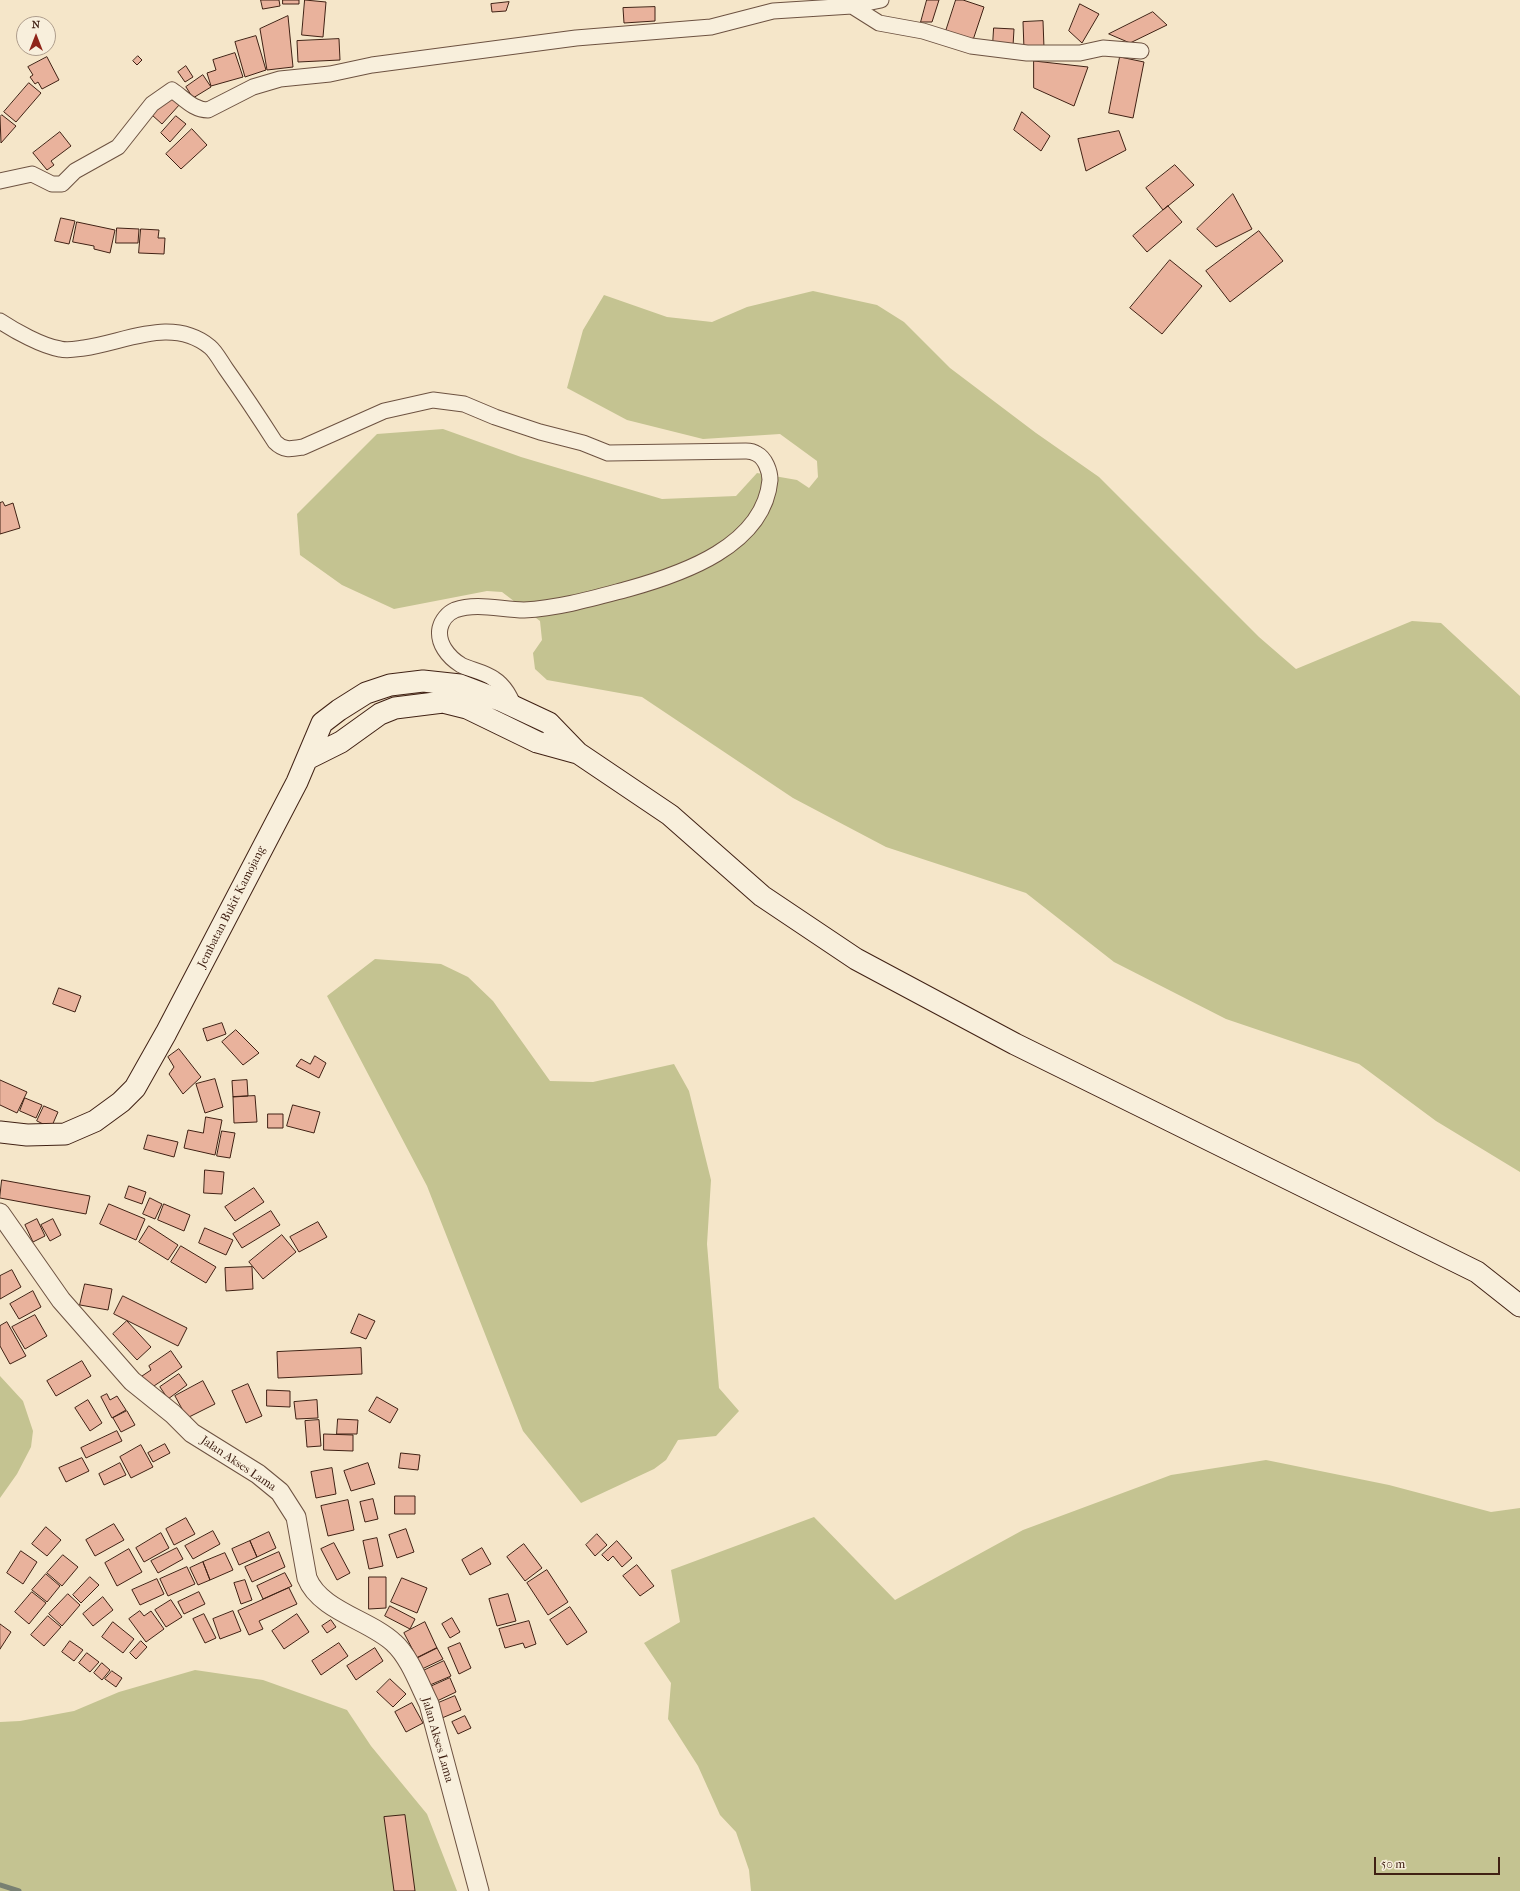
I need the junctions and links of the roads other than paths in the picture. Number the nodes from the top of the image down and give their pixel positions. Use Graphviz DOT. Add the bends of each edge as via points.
graph roads {
  1 [pos="881,0"];
  2 [pos="852,6"];
  3 [pos="1142,51"];
  4 [pos="0,181"];
  5 [pos="0,321"];
  6 [pos="515,708"];
  7 [pos="578,753"];
  8 [pos="307,759"];
  9 [pos="0,1132"];
  10 [pos="0,1213"];
  11 [pos="1520,1306"];
  12 [pos="479,1891"];
  1 -- 2 [label="street"];
  2 -- 3 [label="street" via="879,23 922,31 971,46 1027,53 1080,53 1103,48"];
  2 -- 4 [label="street" via="773,10 711,27 576,38 280,79 254,87 208,110 187,102 172,90 152,104 118,147 75,171 62,184 52,184 32,174"];
  5 -- 6 [label="street" via="16,332 59,349 69,350 106,345 144,334 176,331 193,336 211,347 276,442 281,448 288,450 303,448 384,411 433,400 464,404 495,417 608,453 746,451 757,454 765,462 770,476 769,491 758,516 739,538 708,559 666,578 570,605 524,610 470,606 454,610 446,616 441,623 440,643 446,651 460,664 494,678 505,688"];
  6 -- 7 [label="main road, Jembatan Bukit Kamojang" via="549,724"];
  6 -- 8 [label="main road, Jembatan Bukit Kamojang" via="460,684 424,681 390,684 366,693 322,723"];
  7 -- 8 [label="main road" via="537,742 467,708 444,702 395,708 380,714 341,742"];
  7 -- 11 [label="main road" via="670,815 762,896 856,958 1015,1044 1477,1272"];
  8 -- 9 [label="main road, Jembatan Bukit Kamojang" via="135,1088 95,1121 65,1134 27,1135"];
  10 -- 12 [label="street, Jalan Akses Lama" via="61,1300 132,1381 192,1433 258,1474 280,1492 296,1517 307,1578 319,1596 384,1634 395,1644 429,1704"];
}
